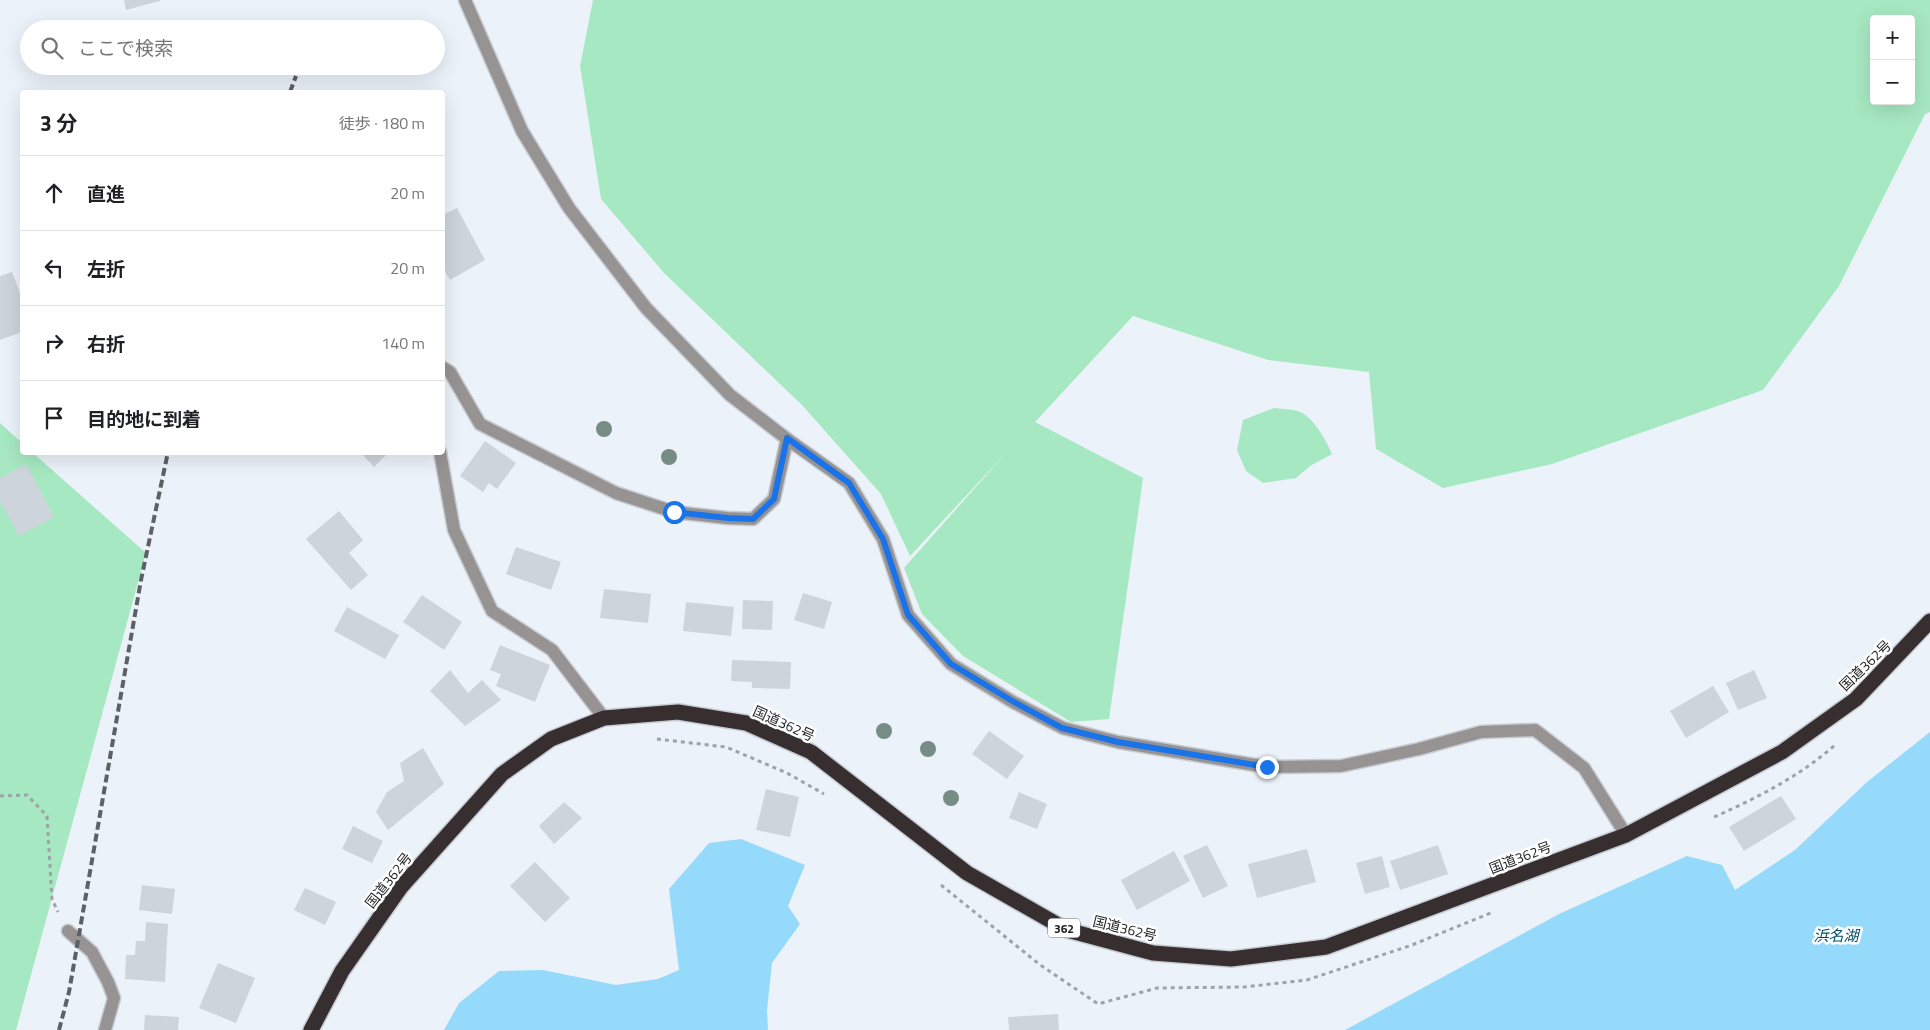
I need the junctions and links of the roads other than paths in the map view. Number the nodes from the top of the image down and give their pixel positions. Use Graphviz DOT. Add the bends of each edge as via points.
graph roads {
  1 [pos="465,0"];
  2 [pos="445,368"];
  3 [pos="787,438"];
  4 [pos="441,455"];
  5 [pos="1930,622"];
  6 [pos="604,718"];
  7 [pos="1626,835"];
  8 [pos="68,931"];
  9 [pos="105,1030"];
  10 [pos="311,1030"];
  1 -- 3 [label="street" via="522,132 569,208 646,308 730,395"];
  2 -- 3 [label="street" via="480,424 616,492 674,512 753,519 774,499"];
  3 -- 7 [label="street" via="849,483 883,539 908,615 951,664 1062,728 1118,742 1267,767 1341,766 1481,732 1535,730 1584,768"];
  4 -- 6 [label="street" via="454,530 492,611 552,650"];
  5 -- 7 [label="highway, 国道362号 / 362" via="1856,698 1782,752"];
  6 -- 7 [label="highway, 国道362号 / 362" via="678,712 746,723 811,752 967,873 1067,930 1153,953 1231,959 1326,947"];
  6 -- 10 [label="highway, 国道362号 / 362" via="551,739 502,774 401,887 342,972"];
  8 -- 9 [label="street" via="92,952 114,998"];
}
